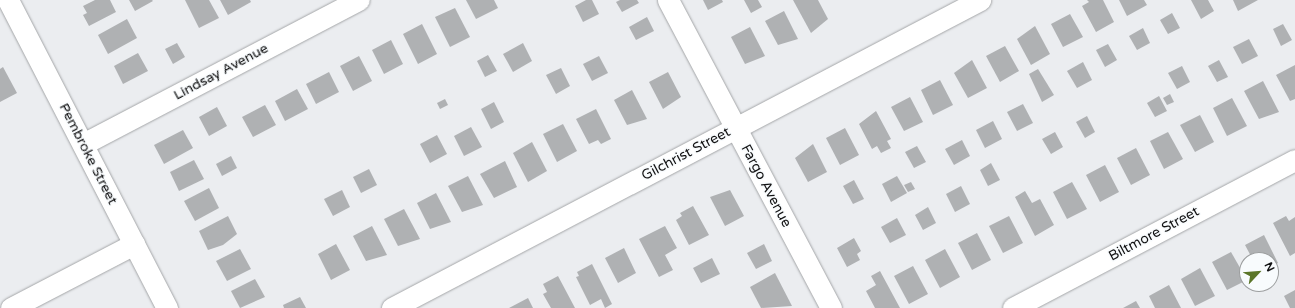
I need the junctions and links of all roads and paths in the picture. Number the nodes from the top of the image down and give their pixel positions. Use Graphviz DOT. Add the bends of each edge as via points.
graph roads {
  1 [pos="359,0"];
  2 [pos="668,0"];
  3 [pos="980,0"];
  4 [pos="7,7"];
  5 [pos="736,128"];
  6 [pos="83,144"];
  7 [pos="1295,160"];
  8 [pos="134,244"];
  9 [pos="11,308"];
  10 [pos="167,308"];
  11 [pos="392,308"];
  12 [pos="831,308"];
  13 [pos="1013,308"];
  1 -- 6 [label="street, Lindsay Avenue"];
  2 -- 5 [label="street, Fargo Avenue"];
  3 -- 5 [label="street, Gilchrist Street"];
  4 -- 6 [label="street, Pembroke Street"];
  5 -- 11 [label="street, Gilchrist Street"];
  5 -- 12 [label="street, Fargo Avenue"];
  6 -- 8 [label="street, Pembroke Street"];
  7 -- 13 [label="street, Biltmore Street"];
  8 -- 9 [label="street"];
  8 -- 10 [label="street, Pembroke Street"];
}
